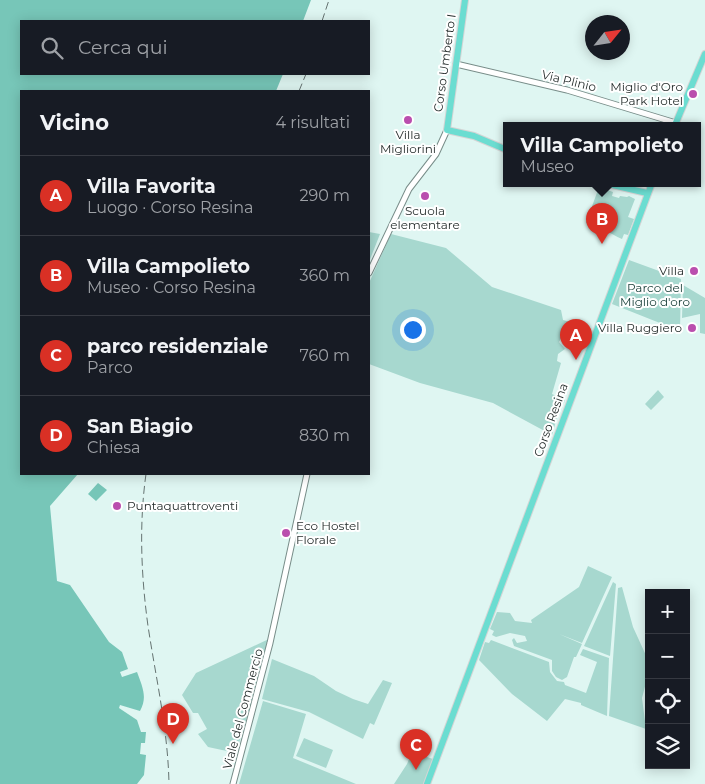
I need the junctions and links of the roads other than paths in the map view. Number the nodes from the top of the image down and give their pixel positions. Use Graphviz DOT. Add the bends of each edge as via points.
graph roads {
  1 [pos="465,0"];
  2 [pos="705,54"];
  3 [pos="456,64"];
  4 [pos="670,122"];
  5 [pos="677,122"];
  6 [pos="447,130"];
  7 [pos="503,148"];
  8 [pos="622,187"];
  9 [pos="650,187"];
  10 [pos="648,193"];
  11 [pos="370,271"];
  12 [pos="307,475"];
  13 [pos="233,784"];
  14 [pos="427,784"];
  1 -- 3 [label="main road, Corso Umberto I"];
  2 -- 5 [label="main road"];
  3 -- 4 [label="street, Via Plinio" via="574,92"];
  3 -- 6 [label="main road, Corso Umberto I"];
  6 -- 7 [label="main road" via="474,136"];
  6 -- 11 [label="street" via="436,154 409,189"];
  8 -- 10 [label="main road"];
  9 -- 10 [label="main road, Corso Resina"];
  10 -- 14 [label="main road, Corso Resina"];
  12 -- 13 [label="street, Viale del Commercio" via="271,638"];
}
